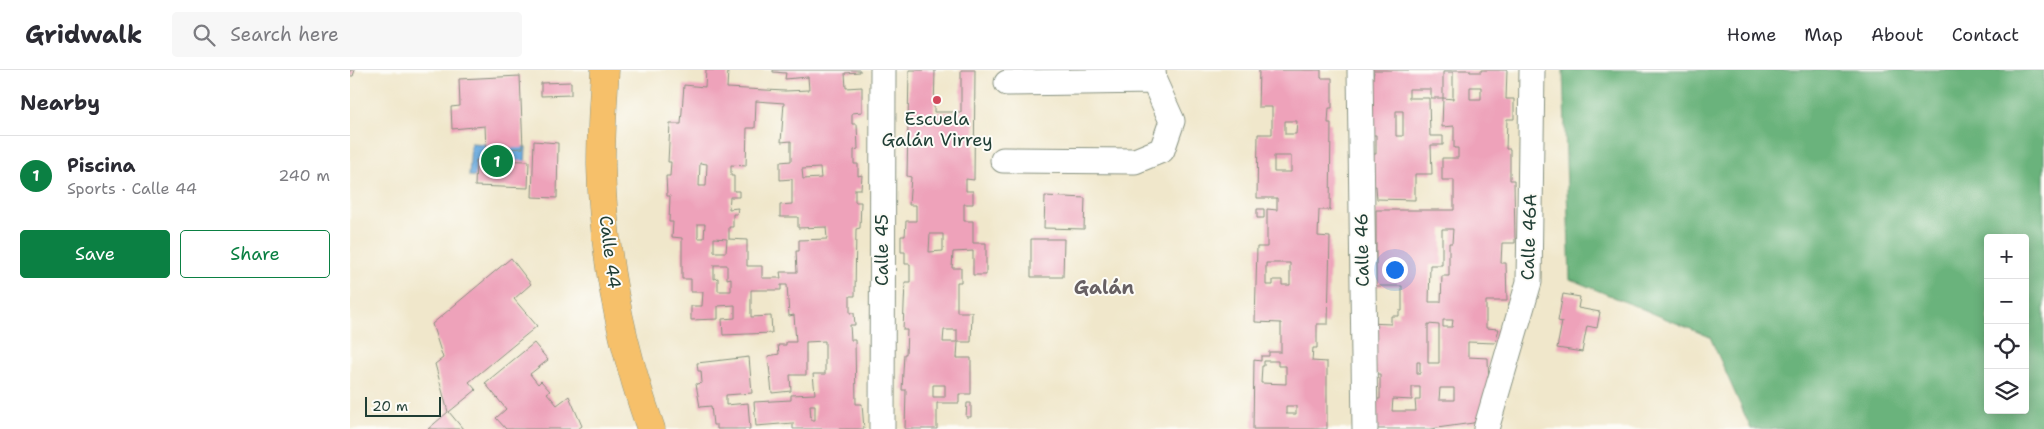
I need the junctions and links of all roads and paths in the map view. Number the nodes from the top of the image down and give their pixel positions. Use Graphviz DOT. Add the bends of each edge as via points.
graph roads {
  1 [pos="605,70"];
  2 [pos="882,70"];
  3 [pos="1360,70"];
  4 [pos="1532,70"];
  5 [pos="1153,75"];
  6 [pos="1007,83"];
  7 [pos="1003,160"];
  8 [pos="650,429"];
  9 [pos="882,429"];
  10 [pos="1365,429"];
  11 [pos="1486,429"];
  1 -- 8 [label="main road, Calle 44" via="601,164 610,263 618,312"];
  2 -- 9 [label="street, Calle 45"];
  3 -- 10 [label="street, Calle 46"];
  4 -- 11 [label="street, Calle 46A" via="1529,282"];
  5 -- 6 [label="street"];
  5 -- 7 [label="street" via="1172,121 1162,150 1135,161"];
}
